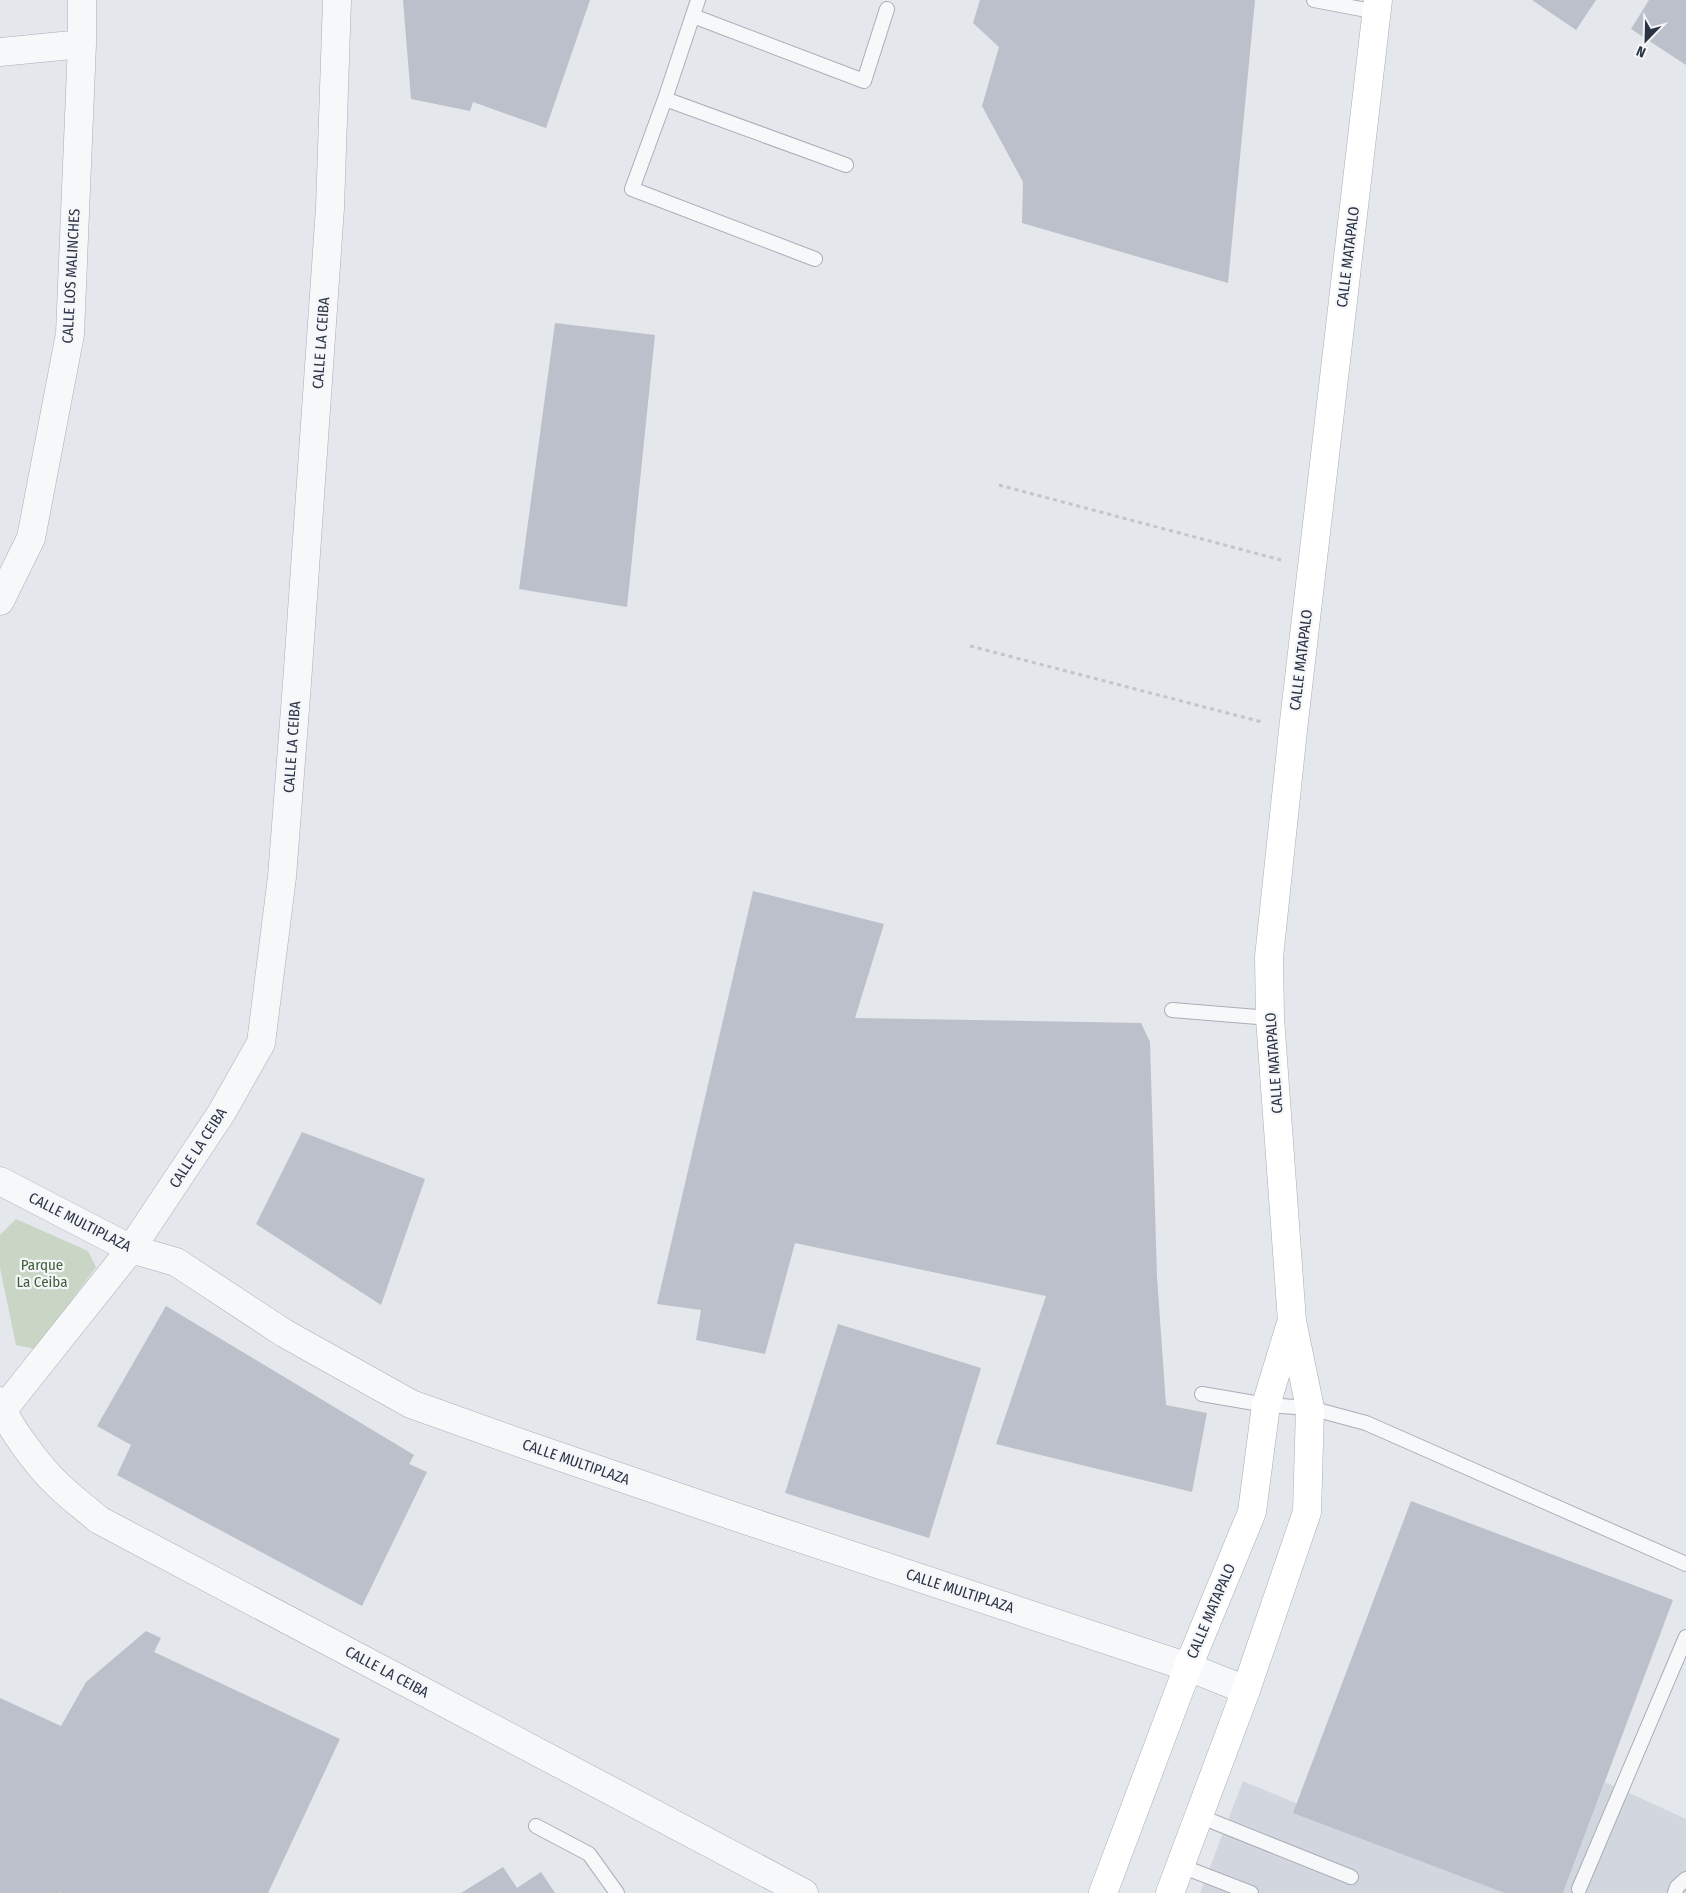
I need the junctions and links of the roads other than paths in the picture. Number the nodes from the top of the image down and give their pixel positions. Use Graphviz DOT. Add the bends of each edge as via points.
graph roads {
  1 [pos="82,0"];
  2 [pos="337,0"];
  3 [pos="698,0"];
  4 [pos="1314,0"];
  5 [pos="1378,6"];
  6 [pos="887,9"];
  7 [pos="692,16"];
  8 [pos="82,44"];
  9 [pos="0,52"];
  10 [pos="665,99"];
  11 [pos="846,166"];
  12 [pos="815,259"];
  13 [pos="0,601"];
  14 [pos="1172,1010"];
  15 [pos="1270,1018"];
  16 [pos="0,1181"];
  17 [pos="130,1249"];
  18 [pos="1292,1321"];
  19 [pos="1202,1394"];
  20 [pos="1266,1405"];
  21 [pos="1,1406"];
  22 [pos="1310,1408"];
  23 [pos="1686,1564"];
  24 [pos="1686,1636"];
  25 [pos="1188,1667"];
  26 [pos="1246,1690"];
  27 [pos="1199,1816"];
  28 [pos="536,1826"];
  29 [pos="1181,1866"];
  30 [pos="1351,1877"];
  31 [pos="1686,1879"];
  32 [pos="1579,1889"];
  33 [pos="617,1893"];
  34 [pos="804,1893"];
  35 [pos="1103,1893"];
  36 [pos="1170,1893"];
  37 [pos="1250,1893"];
  38 [pos="1675,1893"];
  1 -- 8 [label="street, CALLE LOS MALINCHES"];
  2 -- 17 [label="street, CALLE LA CEIBA" via="330,208 298,673 282,877 261,1043 222,1112"];
  3 -- 7 [label="lane"];
  4 -- 5 [label="lane"];
  5 -- 15 [label="street, CALLE MATAPALO" via="1293,730 1269,957"];
  6 -- 7 [label="lane" via="864,81"];
  7 -- 10 [label="lane"];
  8 -- 9 [label="street"];
  8 -- 13 [label="street, CALLE LOS MALINCHES" via="70,334 31,538"];
  10 -- 11 [label="lane"];
  10 -- 12 [label="lane" via="632,189"];
  14 -- 15 [label="lane"];
  15 -- 18 [label="street, CALLE MATAPALO"];
  16 -- 17 [label="street, CALLE MULTIPLAZA"];
  17 -- 21 [label="street, CALLE LA CEIBA"];
  17 -- 25 [label="street, CALLE MULTIPLAZA" via="176,1262 284,1333 411,1404 730,1515"];
  18 -- 20 [label="street, CALLE MATAPALO"];
  18 -- 22 [label="street, CALLE MATAPALO"];
  19 -- 20 [label="lane"];
  20 -- 22 [label="lane"];
  20 -- 25 [label="street, CALLE MATAPALO" via="1252,1512"];
  21 -- 34 [label="street, CALLE LA CEIBA" via="23,1442 56,1484 99,1520"];
  22 -- 23 [label="lane" via="1366,1423"];
  22 -- 26 [label="street, CALLE MATAPALO" via="1307,1512"];
  24 -- 32 [label="lane"];
  25 -- 26 [label="street, CALLE MULTIPLAZA"];
  25 -- 35 [label="street, CALLE MATAPALO"];
  26 -- 27 [label="street, CALLE MATAPALO"];
  27 -- 29 [label="street, CALLE MATAPALO"];
  27 -- 30 [label="lane"];
  28 -- 33 [label="lane" via="589,1854"];
  29 -- 36 [label="street, CALLE MATAPALO"];
  29 -- 37 [label="lane"];
  31 -- 38 [label="lane"];
}
